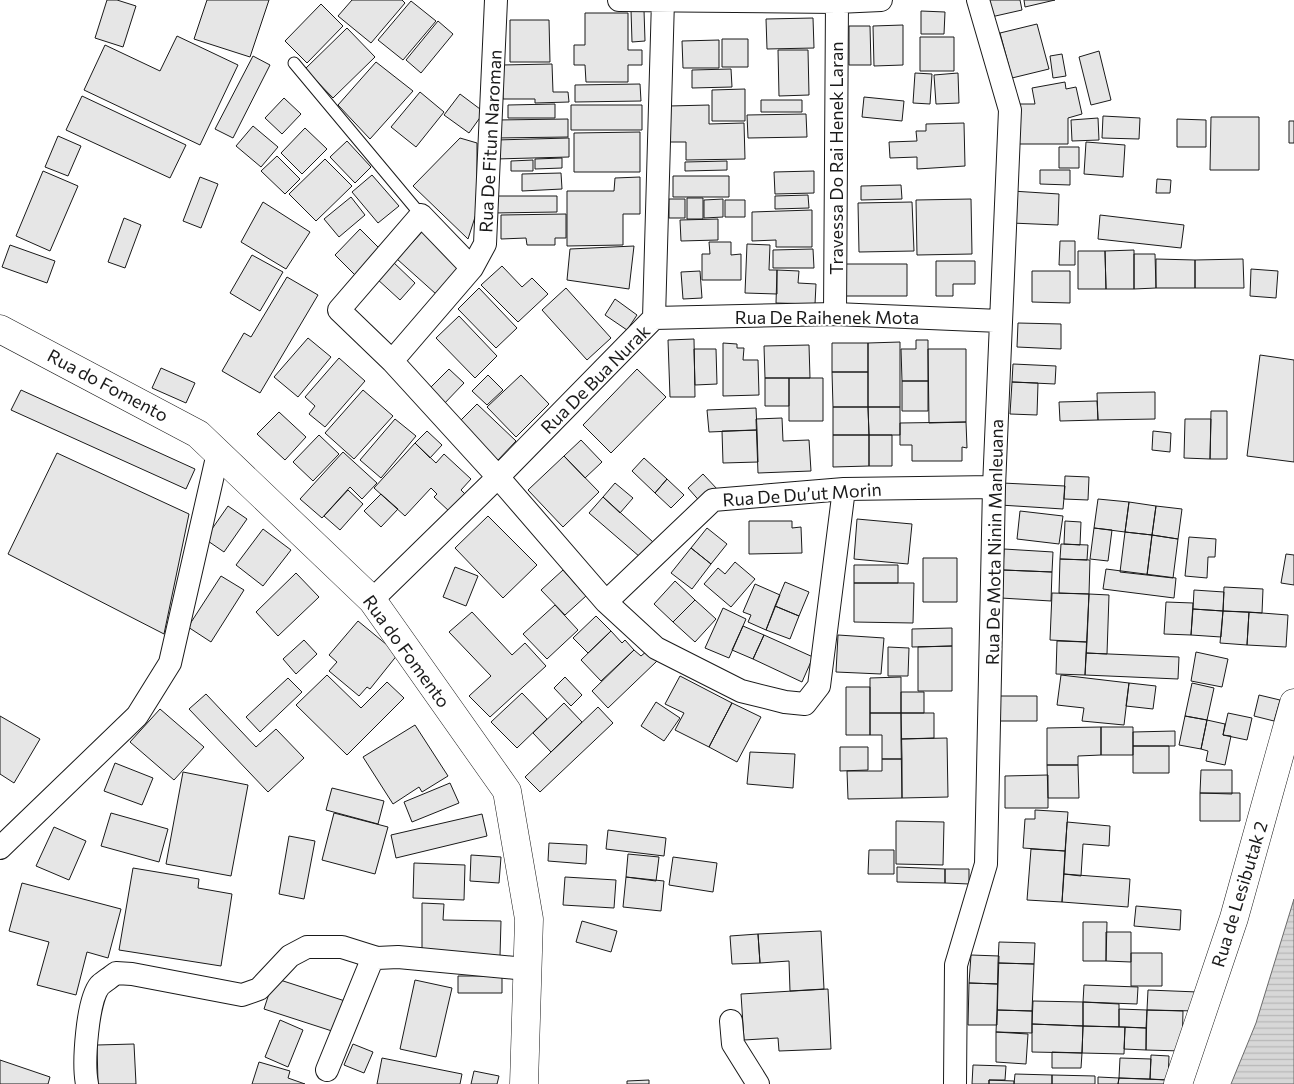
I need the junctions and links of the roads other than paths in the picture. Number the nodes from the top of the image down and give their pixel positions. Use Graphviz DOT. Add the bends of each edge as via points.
graph roads {
  1 [pos="496,0"];
  2 [pos="619,0"];
  3 [pos="664,0"];
  4 [pos="881,0"];
  5 [pos="978,0"];
  6 [pos="837,2"];
  7 [pos="294,63"];
  8 [pos="421,215"];
  9 [pos="472,268"];
  10 [pos="835,314"];
  11 [pos="654,318"];
  12 [pos="1000,321"];
  13 [pos="0,328"];
  14 [pos="392,361"];
  15 [pos="218,453"];
  16 [pos="498,477"];
  17 [pos="994,487"];
  18 [pos="844,488"];
  19 [pos="372,600"];
  20 [pos="606,602"];
  21 [pos="1294,703"];
  22 [pos="0,848"];
  23 [pos="378,958"];
  24 [pos="526,969"];
  25 [pos="731,1021"];
  26 [pos="327,1070"];
  27 [pos="87,1084"];
  28 [pos="524,1084"];
  29 [pos="758,1084"];
  30 [pos="955,1084"];
  31 [pos="1178,1084"];
  1 -- 9 [label="street, Rua De Fitun Naroman" via="485,244"];
  2 -- 3 [label="street"];
  3 -- 6 [label="street"];
  3 -- 11 [label="street, Rua De Bua Nurak"];
  4 -- 6 [label="street"];
  5 -- 12 [label="street, Rua De Mota Ninin Manleuana" via="1010,110"];
  6 -- 10 [label="street, Travessa Do Rai Henek Laran"];
  7 -- 8 [label="lane"];
  8 -- 9 [label="street"];
  8 -- 14 [label="street" via="339,310"];
  9 -- 14 [label="street, Rua De Fitun Naroman"];
  10 -- 11 [label="street, Rua De Raihenek Mota"];
  10 -- 12 [label="street, Rua De Raihenek Mota"];
  11 -- 16 [label="street, Rua De Bua Nurak"];
  12 -- 17 [label="street, Rua De Mota Ninin Manleuana"];
  13 -- 15 [label="street, Rua do Fomento" via="198,434"];
  14 -- 16 [label="street"];
  15 -- 19 [label="street, Rua do Fomento"];
  15 -- 22 [label="street" via="170,663 137,716"];
  16 -- 19 [label="street, Rua De Bua Nurak"];
  16 -- 20 [label="street"];
  17 -- 18 [label="street, Rua De Du’ut Morin"];
  17 -- 30 [label="street, Rua De Mota Ninin Manleuana" via="986,864 956,965"];
  18 -- 20 [label="street, Rua De Du’ut Morin" via="713,500"];
  18 -- 20 [label="street" via="819,686 805,704 740,691 656,648"];
  19 -- 24 [label="street, Rua do Fomento" via="508,791 528,919"];
  21 -- 31 [label="street, Rua de Lesibutak 2" via="1234,918"];
  23 -- 24 [label="street" via="398,956"];
  23 -- 26 [label="street" via="371,962"];
  23 -- 27 [label="street" via="342,947 306,948 290,956 259,989 242,996 116,973 100,986 92,1000 86,1055"];
  24 -- 28 [label="street, Rua do Fomento"];
  25 -- 29 [label="street" via="733,1044"];
}
